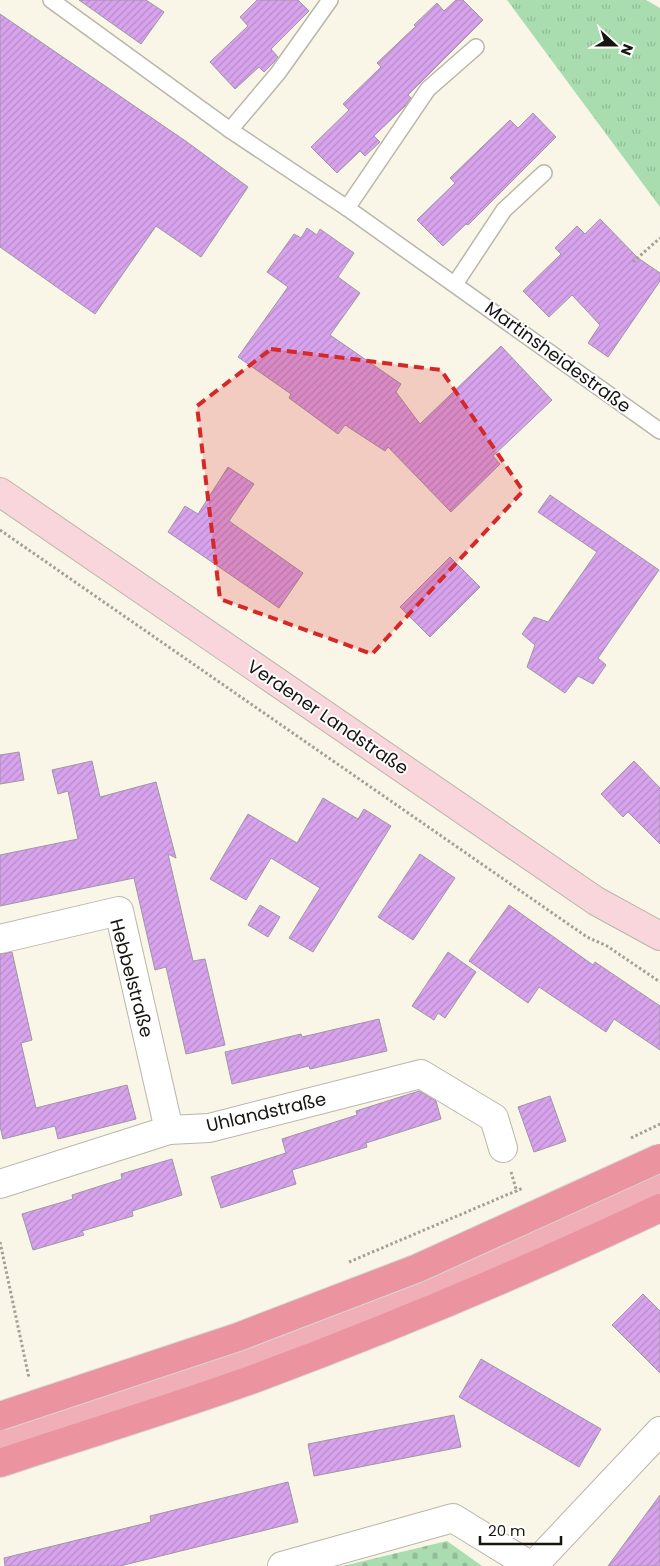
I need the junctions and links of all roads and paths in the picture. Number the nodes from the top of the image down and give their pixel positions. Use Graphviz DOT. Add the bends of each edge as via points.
graph roads {
  1 [pos="51,0"];
  2 [pos="330,0"];
  3 [pos="476,47"];
  4 [pos="230,130"];
  5 [pos="544,173"];
  6 [pos="347,208"];
  7 [pos="660,238"];
  8 [pos="633,262"];
  9 [pos="455,284"];
  10 [pos="660,431"];
  11 [pos="0,492"];
  12 [pos="0,530"];
  13 [pos="660,936"];
  14 [pos="0,939"];
  15 [pos="660,982"];
  16 [pos="170,1130"];
  17 [pos="503,1148"];
  18 [pos="660,1158"];
  19 [pos="660,1182"];
  20 [pos="0,1184"];
  21 [pos="517,1190"];
  22 [pos="660,1208"];
  23 [pos="0,1242"];
  24 [pos="344,1265"];
  25 [pos="38,1373"];
  26 [pos="29,1376"];
  27 [pos="22,1378"];
  28 [pos="31,1384"];
  29 [pos="0,1416"];
  30 [pos="660,1431"];
  31 [pos="0,1439"];
  32 [pos="0,1463"];
  33 [pos="282,1566"];
  34 [pos="532,1566"];
  1 -- 4 [label="lane, Martinsheidestraße"];
  2 -- 4 [label="lane" via="278,72"];
  3 -- 6 [label="lane" via="428,89"];
  4 -- 6 [label="lane, Martinsheidestraße"];
  5 -- 9 [label="lane" via="504,210"];
  6 -- 9 [label="lane, Martinsheidestraße"];
  7 -- 8 [label="path"];
  9 -- 10 [label="lane, Martinsheidestraße"];
  11 -- 13 [label="main road, Verdener Landstraße" via="596,901"];
  12 -- 15 [label="path" via="587,937 607,946"];
  14 -- 16 [label="street, Hebbelstraße" via="119,911"];
  16 -- 17 [label="street, Uhlandstraße" via="209,1128 421,1074 494,1118"];
  16 -- 20 [label="street, Uhlandstraße"];
  18 -- 29 [label="highway, bridge" via="418,1268 238,1336"];
  19 -- 31 [label="main road" via="535,1242 411,1295 242,1358"];
  21 -- 24 [label="path"];
  22 -- 32 [label="highway" via="437,1307 257,1377"];
  23 -- 26 [label="path"];
  25 -- 26 [label="path"];
  26 -- 27 [label="path"];
  26 -- 28 [label="path"];
  30 -- 34 [label="street"];
  33 -- 34 [label="street" via="453,1518"];
}
